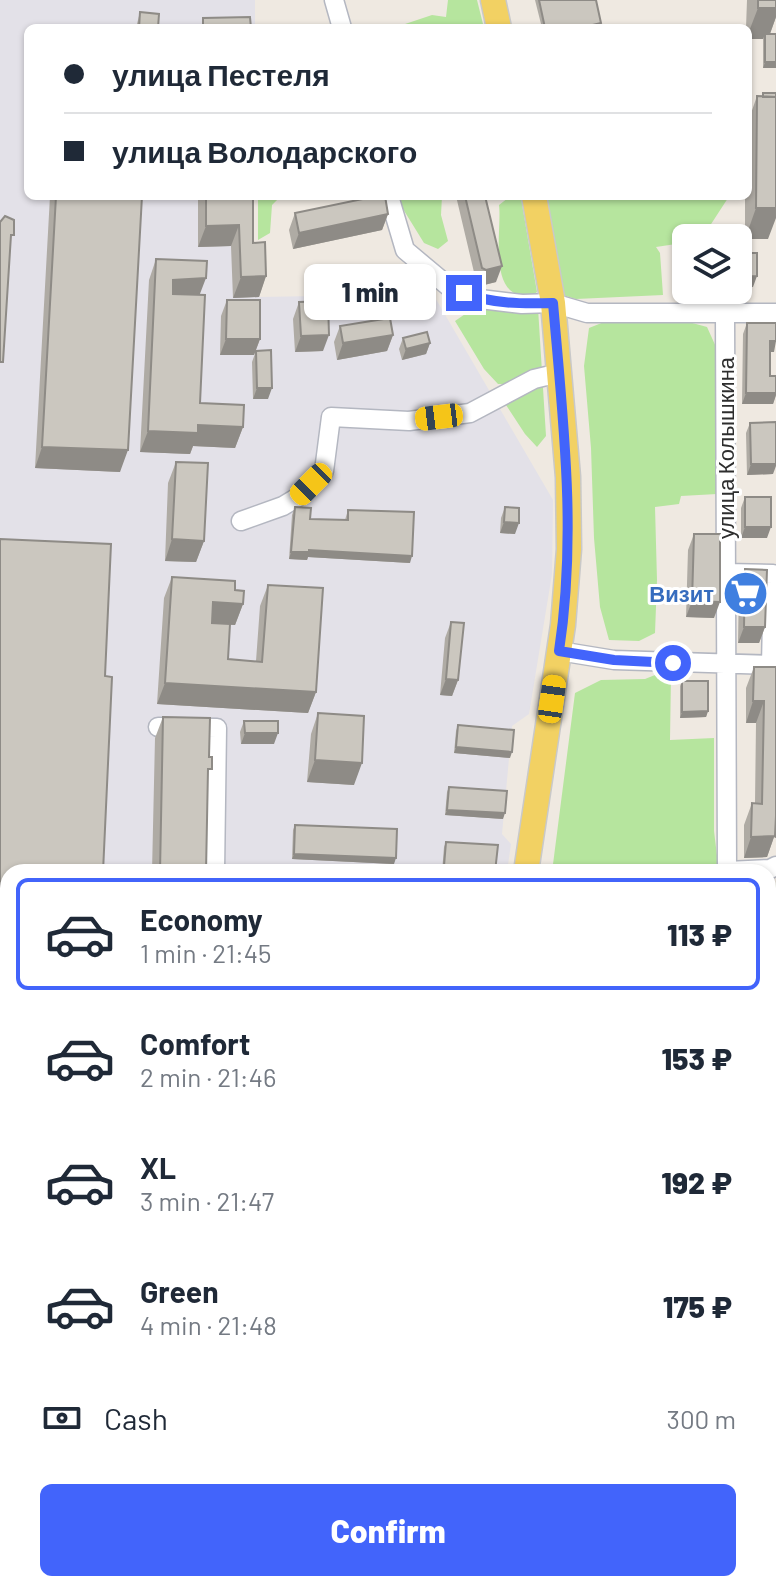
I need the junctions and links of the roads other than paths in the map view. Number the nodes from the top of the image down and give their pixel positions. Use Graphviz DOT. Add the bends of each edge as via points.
graph roads {
  1 [pos="334,0"];
  2 [pos="493,0"];
  3 [pos="341,24"];
  4 [pos="498,24"];
  5 [pos="390,200"];
  6 [pos="535,200"];
  7 [pos="553,303"];
  8 [pos="725,312"];
  9 [pos="776,313"];
  10 [pos="559,373"];
  11 [pos="241,521"];
  12 [pos="726,573"];
  13 [pos="559,651"];
  14 [pos="725,665"];
  15 [pos="774,665"];
  16 [pos="158,727"];
  17 [pos="215,864"];
  18 [pos="527,864"];
  19 [pos="727,864"];
  1 -- 3 [label="street"];
  2 -- 4 [label="main road"];
  5 -- 7 [label="street" via="405,250 448,286 480,299"];
  6 -- 7 [label="main road"];
  7 -- 8 [label="street" via="587,313"];
  7 -- 10 [label="main road"];
  8 -- 9 [label="street"];
  8 -- 12 [label="street, улица Колышкина"];
  10 -- 11 [label="street" via="534,379 470,413 409,421 331,417 324,471 298,497"];
  10 -- 13 [label="main road" via="569,520"];
  12 -- 14 [label="street, улица Колышкина"];
  12 -- 15 [label="street" via="773,574"];
  13 -- 14 [label="street" via="614,660"];
  13 -- 18 [label="main road"];
  14 -- 15 [label="street"];
  14 -- 19 [label="street, улица Колышкина"];
  16 -- 17 [label="street" via="217,728"];
}
